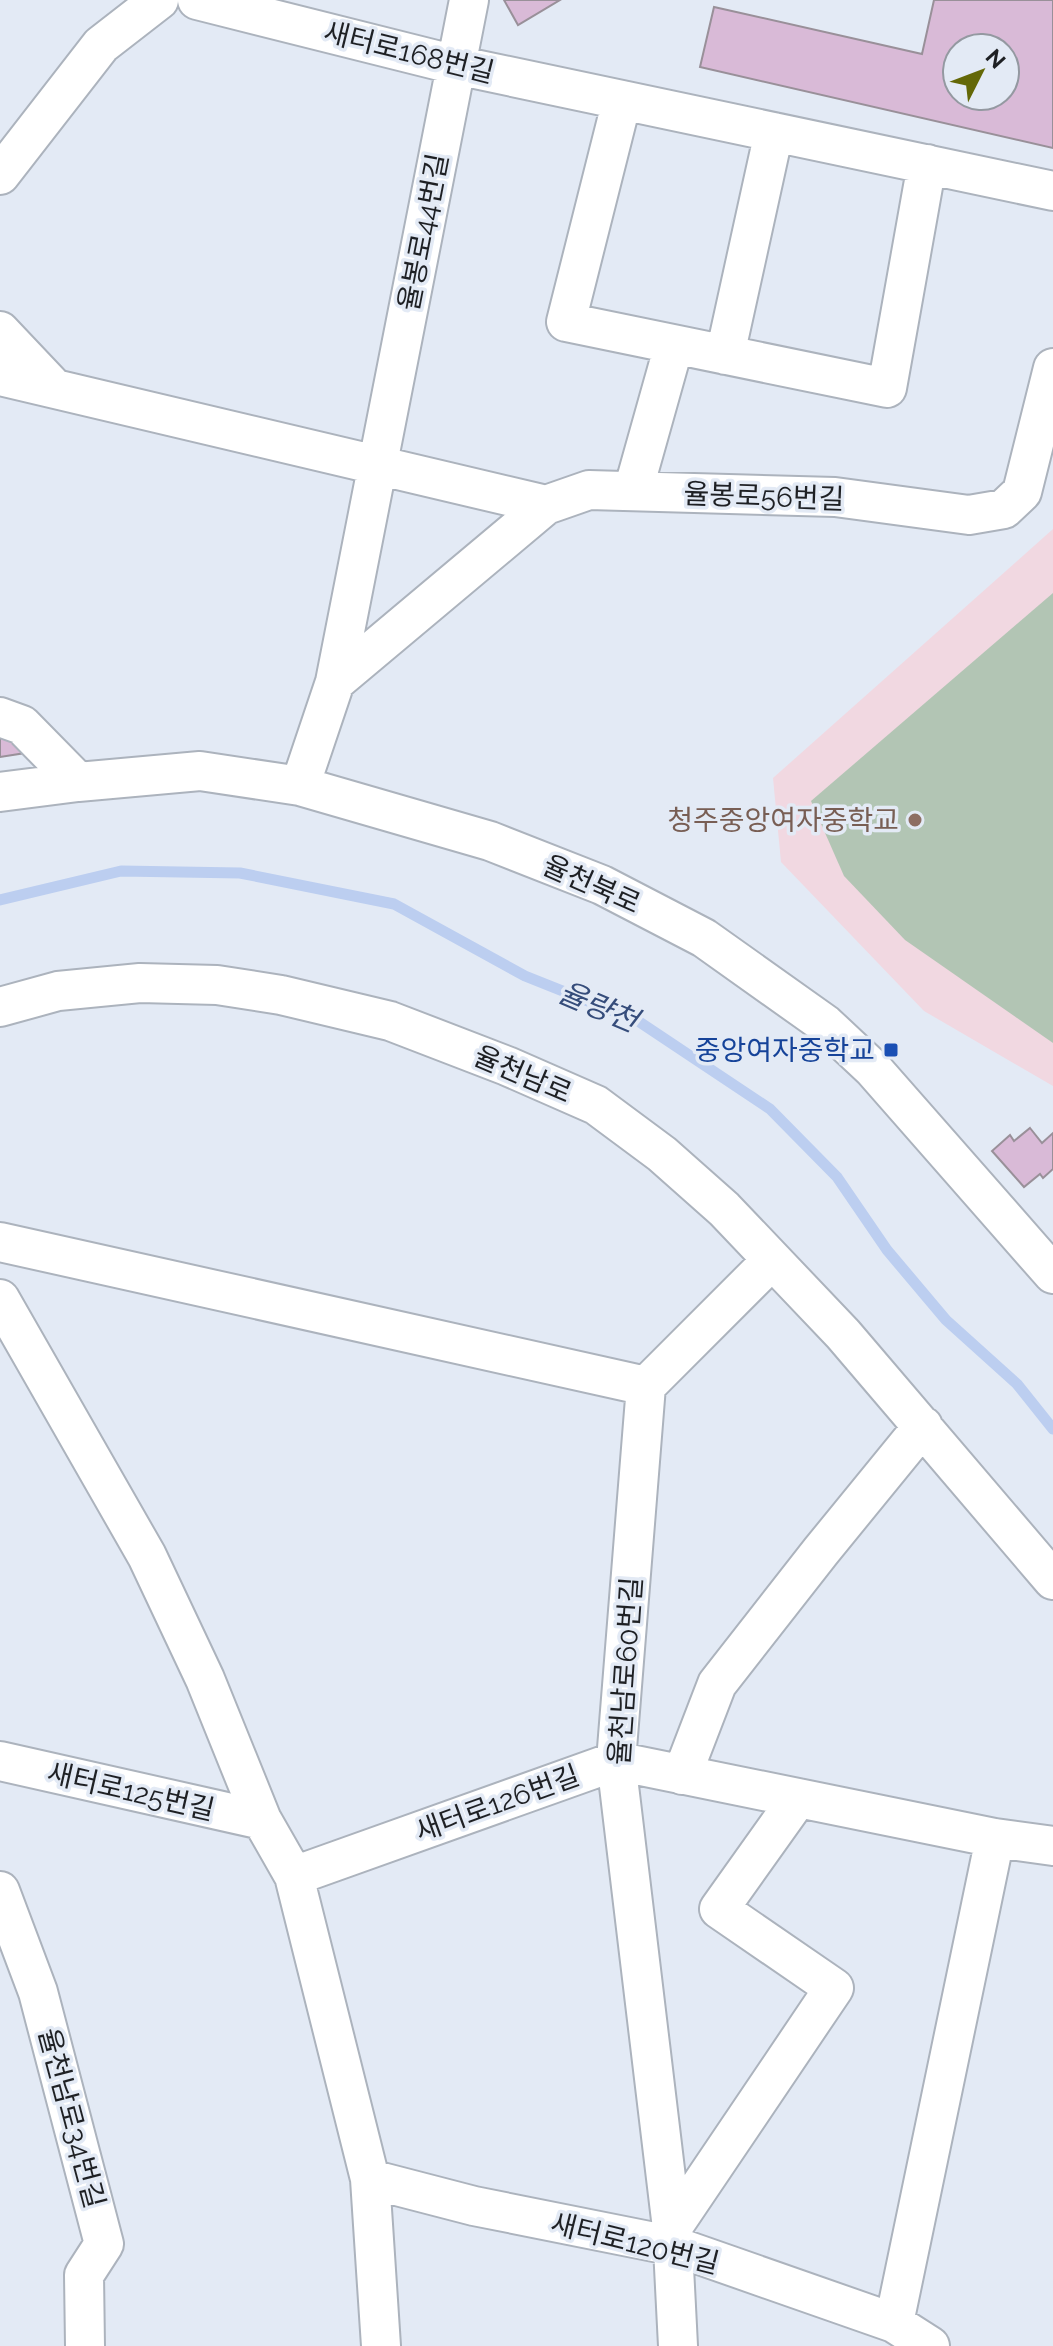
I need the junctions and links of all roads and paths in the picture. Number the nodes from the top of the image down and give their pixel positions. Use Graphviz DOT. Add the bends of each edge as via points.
graph roads {
  1 [pos="159,0"];
  2 [pos="197,0"];
  3 [pos="469,0"];
  4 [pos="456,65"];
  5 [pos="622,100"];
  6 [pos="774,132"];
  7 [pos="927,164"];
  8 [pos="0,175"];
  9 [pos="1053,191"];
  10 [pos="0,331"];
  11 [pos="674,345"];
  12 [pos="725,355"];
  13 [pos="1053,368"];
  14 [pos="0,376"];
  15 [pos="53,387"];
  16 [pos="377,465"];
  17 [pos="633,491"];
  18 [pos="546,505"];
  19 [pos="335,682"];
  20 [pos="0,717"];
  21 [pos="78,782"];
  22 [pos="300,786"];
  23 [pos="0,792"];
  24 [pos="0,1007"];
  25 [pos="0,1242"];
  26 [pos="772,1260"];
  27 [pos="1053,1274"];
  28 [pos="0,1299"];
  29 [pos="646,1386"];
  30 [pos="923,1426"];
  31 [pos="1053,1580"];
  32 [pos="616,1761"];
  33 [pos="1,1763"];
  34 [pos="682,1775"];
  35 [pos="798,1798"];
  36 [pos="262,1820"];
  37 [pos="995,1838"];
  38 [pos="1053,1846"];
  39 [pos="294,1876"];
  40 [pos="0,1891"];
  41 [pos="370,2179"];
  42 [pos="673,2237"];
  43 [pos="894,2323"];
  44 [pos="85,2346"];
  45 [pos="381,2346"];
  46 [pos="678,2346"];
  47 [pos="930,2346"];
  1 -- 8 [label="street" via="101,45"];
  2 -- 4 [label="street, 새터로168번길"];
  3 -- 4 [label="street, 율봉로44번길"];
  4 -- 5 [label="street, 새터로168번길"];
  4 -- 16 [label="street, 율봉로44번길"];
  5 -- 6 [label="street, 새터로168번길"];
  5 -- 11 [label="street" via="566,322"];
  6 -- 7 [label="street, 새터로168번길"];
  6 -- 12 [label="street"];
  7 -- 9 [label="street, 새터로168번길"];
  7 -- 12 [label="street" via="887,388"];
  10 -- 15 [label="street"];
  11 -- 12 [label="street"];
  11 -- 17 [label="street"];
  13 -- 17 [label="street, 율봉로56번길" via="1022,492 1004,509 969,515 835,497"];
  14 -- 15 [label="street"];
  15 -- 16 [label="street"];
  16 -- 18 [label="street"];
  16 -- 19 [label="street, 율봉로44번길"];
  17 -- 18 [label="street, 율봉로56번길" via="589,490"];
  18 -- 19 [label="street"];
  19 -- 22 [label="street, 율봉로44번길"];
  20 -- 21 [label="street" via="22,725"];
  21 -- 22 [label="street, 율천북로" via="200,771"];
  21 -- 23 [label="street, 율천북로"];
  22 -- 27 [label="street, 율천북로" via="490,841 602,885 704,938 825,1024 873,1069"];
  24 -- 26 [label="street, 율천남로" via="58,991 140,983 202,984 281,995 390,1021 596,1105 714,1199"];
  25 -- 29 [label="street"];
  26 -- 29 [label="street"];
  26 -- 30 [label="street, 율천남로"];
  28 -- 36 [label="street" via="147,1556 205,1679"];
  29 -- 32 [label="street, 율천남로60번길"];
  30 -- 31 [label="street, 율천남로"];
  30 -- 34 [label="street" via="717,1684"];
  32 -- 34 [label="street, 새터로126번길"];
  32 -- 39 [label="street, 새터로126번길"];
  32 -- 42 [label="street, 율천남로60번길"];
  33 -- 36 [label="street, 새터로125번길"];
  34 -- 35 [label="street, 새터로126번길"];
  35 -- 37 [label="street, 새터로126번길"];
  35 -- 42 [label="street" via="719,1909 834,1988"];
  36 -- 39 [label="street"];
  37 -- 38 [label="street, 새터로126번길"];
  37 -- 43 [label="street"];
  39 -- 41 [label="street"];
  40 -- 44 [label="street, 율천남로34번길" via="38,1992 104,2244 84,2275"];
  41 -- 42 [label="street, 새터로120번길" via="474,2206"];
  41 -- 45 [label="street"];
  42 -- 43 [label="street, 새터로120번길"];
  42 -- 46 [label="street, 율천남로60번길"];
  43 -- 47 [label="street, 새터로120번길"];
}
